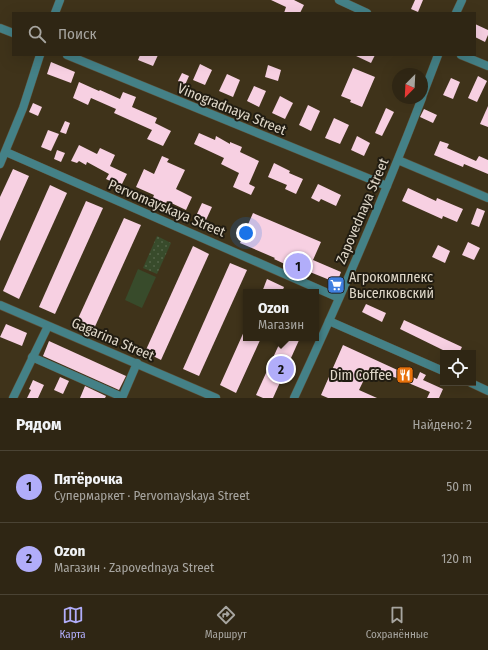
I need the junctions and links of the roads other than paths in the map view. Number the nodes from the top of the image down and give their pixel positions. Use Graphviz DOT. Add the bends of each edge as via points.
graph roads {
  1 [pos="60,0"];
  2 [pos="339,0"];
  3 [pos="462,0"];
  4 [pos="55,12"];
  5 [pos="365,12"];
  6 [pos="456,12"];
  7 [pos="0,28"];
  8 [pos="12,33"];
  9 [pos="40,56"];
  10 [pos="69,56"];
  11 [pos="438,56"];
  12 [pos="463,56"];
  13 [pos="488,66"];
  14 [pos="428,82"];
  15 [pos="420,104"];
  16 [pos="6,152"];
  17 [pos="398,160"];
  18 [pos="0,164"];
  19 [pos="387,186"];
  20 [pos="488,198"];
  21 [pos="318,289"];
  22 [pos="319,289"];
  23 [pos="339,298"];
  24 [pos="0,305"];
  25 [pos="329,321"];
  26 [pos="48,326"];
  27 [pos="32,357"];
  28 [pos="137,363"];
  29 [pos="440,370"];
  30 [pos="476,385"];
  31 [pos="488,391"];
  32 [pos="13,398"];
  33 [pos="122,398"];
  34 [pos="216,398"];
  35 [pos="294,398"];
  1 -- 4 [label="street"];
  2 -- 5 [label="street"];
  3 -- 6 [label="street"];
  7 -- 8 [label="street"];
  9 -- 16 [label="street"];
  10 -- 19 [label="street, Vinogradnaya Street"];
  11 -- 14 [label="street, Zapovednaya Street"];
  12 -- 13 [label="street"];
  15 -- 17 [label="street, Zapovednaya Street"];
  16 -- 18 [label="street"];
  16 -- 21 [label="street, Pervomayskaya Street"];
  17 -- 19 [label="street, Zapovednaya Street"];
  17 -- 20 [label="street"];
  19 -- 23 [label="street, Zapovednaya Street"];
  22 -- 23 [label="street, Pervomayskaya Street"];
  23 -- 25 [label="street, Zapovednaya Street"];
  24 -- 26 [label="street, Gagarina Street"];
  25 -- 29 [label="street"];
  25 -- 35 [label="street, Zapovednaya Street"];
  26 -- 27 [label="street"];
  26 -- 28 [label="street, Gagarina Street"];
  27 -- 32 [label="street"];
  27 -- 33 [label="street"];
  28 -- 33 [label="street"];
  28 -- 34 [label="street, Gagarina Street"];
  30 -- 31 [label="street"];
}
